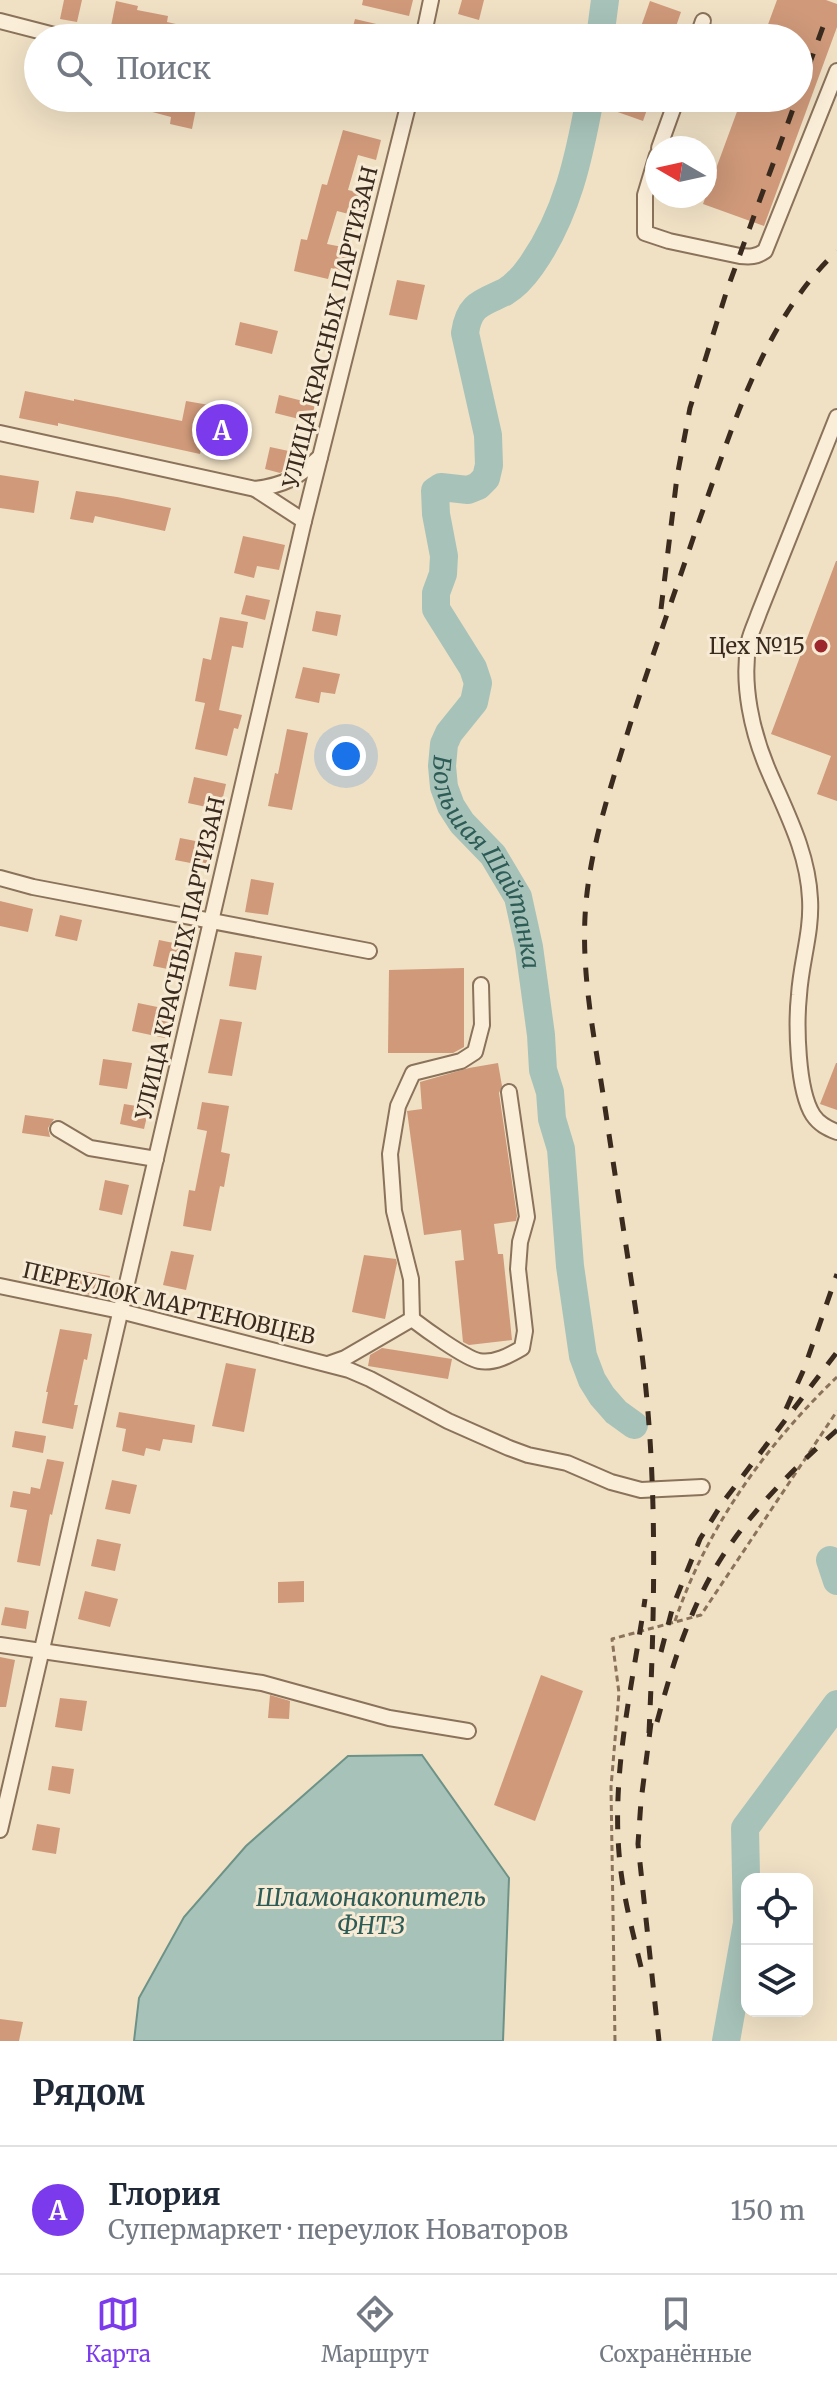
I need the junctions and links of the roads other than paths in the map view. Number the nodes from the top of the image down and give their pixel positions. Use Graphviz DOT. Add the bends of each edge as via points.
graph roads {
  1 [pos="431,0"];
  2 [pos="0,21"];
  3 [pos="703,21"];
  4 [pos="426,24"];
  5 [pos="702,24"];
  6 [pos="24,27"];
  7 [pos="837,71"];
  8 [pos="406,112"];
  9 [pos="672,112"];
  10 [pos="663,136"];
  11 [pos="645,208"];
  12 [pos="837,417"];
  13 [pos="0,433"];
  14 [pos="320,456"];
  15 [pos="255,489"];
  16 [pos="304,521"];
  17 [pos="0,878"];
  18 [pos="212,920"];
  19 [pos="369,951"];
  20 [pos="481,985"];
  21 [pos="509,1092"];
  22 [pos="58,1129"];
  23 [pos="837,1132"];
  24 [pos="156,1159"];
  25 [pos="0,1286"];
  26 [pos="120,1311"];
  27 [pos="412,1319"];
  28 [pos="327,1364"];
  29 [pos="702,1487"];
  30 [pos="0,1645"];
  31 [pos="41,1651"];
  32 [pos="468,1731"];
  33 [pos="0,1830"];
  1 -- 4 [label="street"];
  2 -- 6 [label="street"];
  3 -- 5 [label="street"];
  7 -- 11 [label="street" via="765,251 740,256 645,233"];
  8 -- 14 [label="street, УЛИЦА КРАСНЫХ ПАРТИЗАН"];
  9 -- 10 [label="street"];
  12 -- 23 [label="street" via="749,641 747,670 753,724 800,843 809,884 810,923 798,1020 803,1087 813,1116"];
  13 -- 15 [label="street"];
  14 -- 15 [label="street" via="280,486"];
  14 -- 16 [label="street, УЛИЦА КРАСНЫХ ПАРТИЗАН"];
  15 -- 16 [label="street"];
  16 -- 18 [label="street, УЛИЦА КРАСНЫХ ПАРТИЗАН"];
  17 -- 18 [label="street"];
  18 -- 19 [label="street"];
  18 -- 24 [label="street, УЛИЦА КРАСНЫХ ПАРТИЗАН"];
  20 -- 27 [label="street" via="482,1025 475,1052 461,1061 413,1073 398,1106 390,1154 394,1211 411,1279"];
  21 -- 27 [label="street" via="527,1217 518,1269 522,1348 502,1359 479,1361"];
  22 -- 24 [label="street" via="90,1148"];
  24 -- 26 [label="street, УЛИЦА КРАСНЫХ ПАРТИЗАН"];
  25 -- 26 [label="street, ПЕРЕУЛОК МАРТЕНОВЦЕВ"];
  26 -- 28 [label="street, ПЕРЕУЛОК МАРТЕНОВЦЕВ"];
  26 -- 31 [label="street, УЛИЦА КРАСНЫХ ПАРТИЗАН"];
  27 -- 28 [label="street"];
  28 -- 29 [label="street, ПЕРЕУЛОК МАРТЕНОВЦЕВ" via="370,1379 448,1421 528,1455 641,1490"];
  30 -- 31 [label="street"];
  31 -- 32 [label="street" via="262,1683 389,1718"];
  31 -- 33 [label="street, УЛИЦА КРАСНЫХ ПАРТИЗАН"];
}
